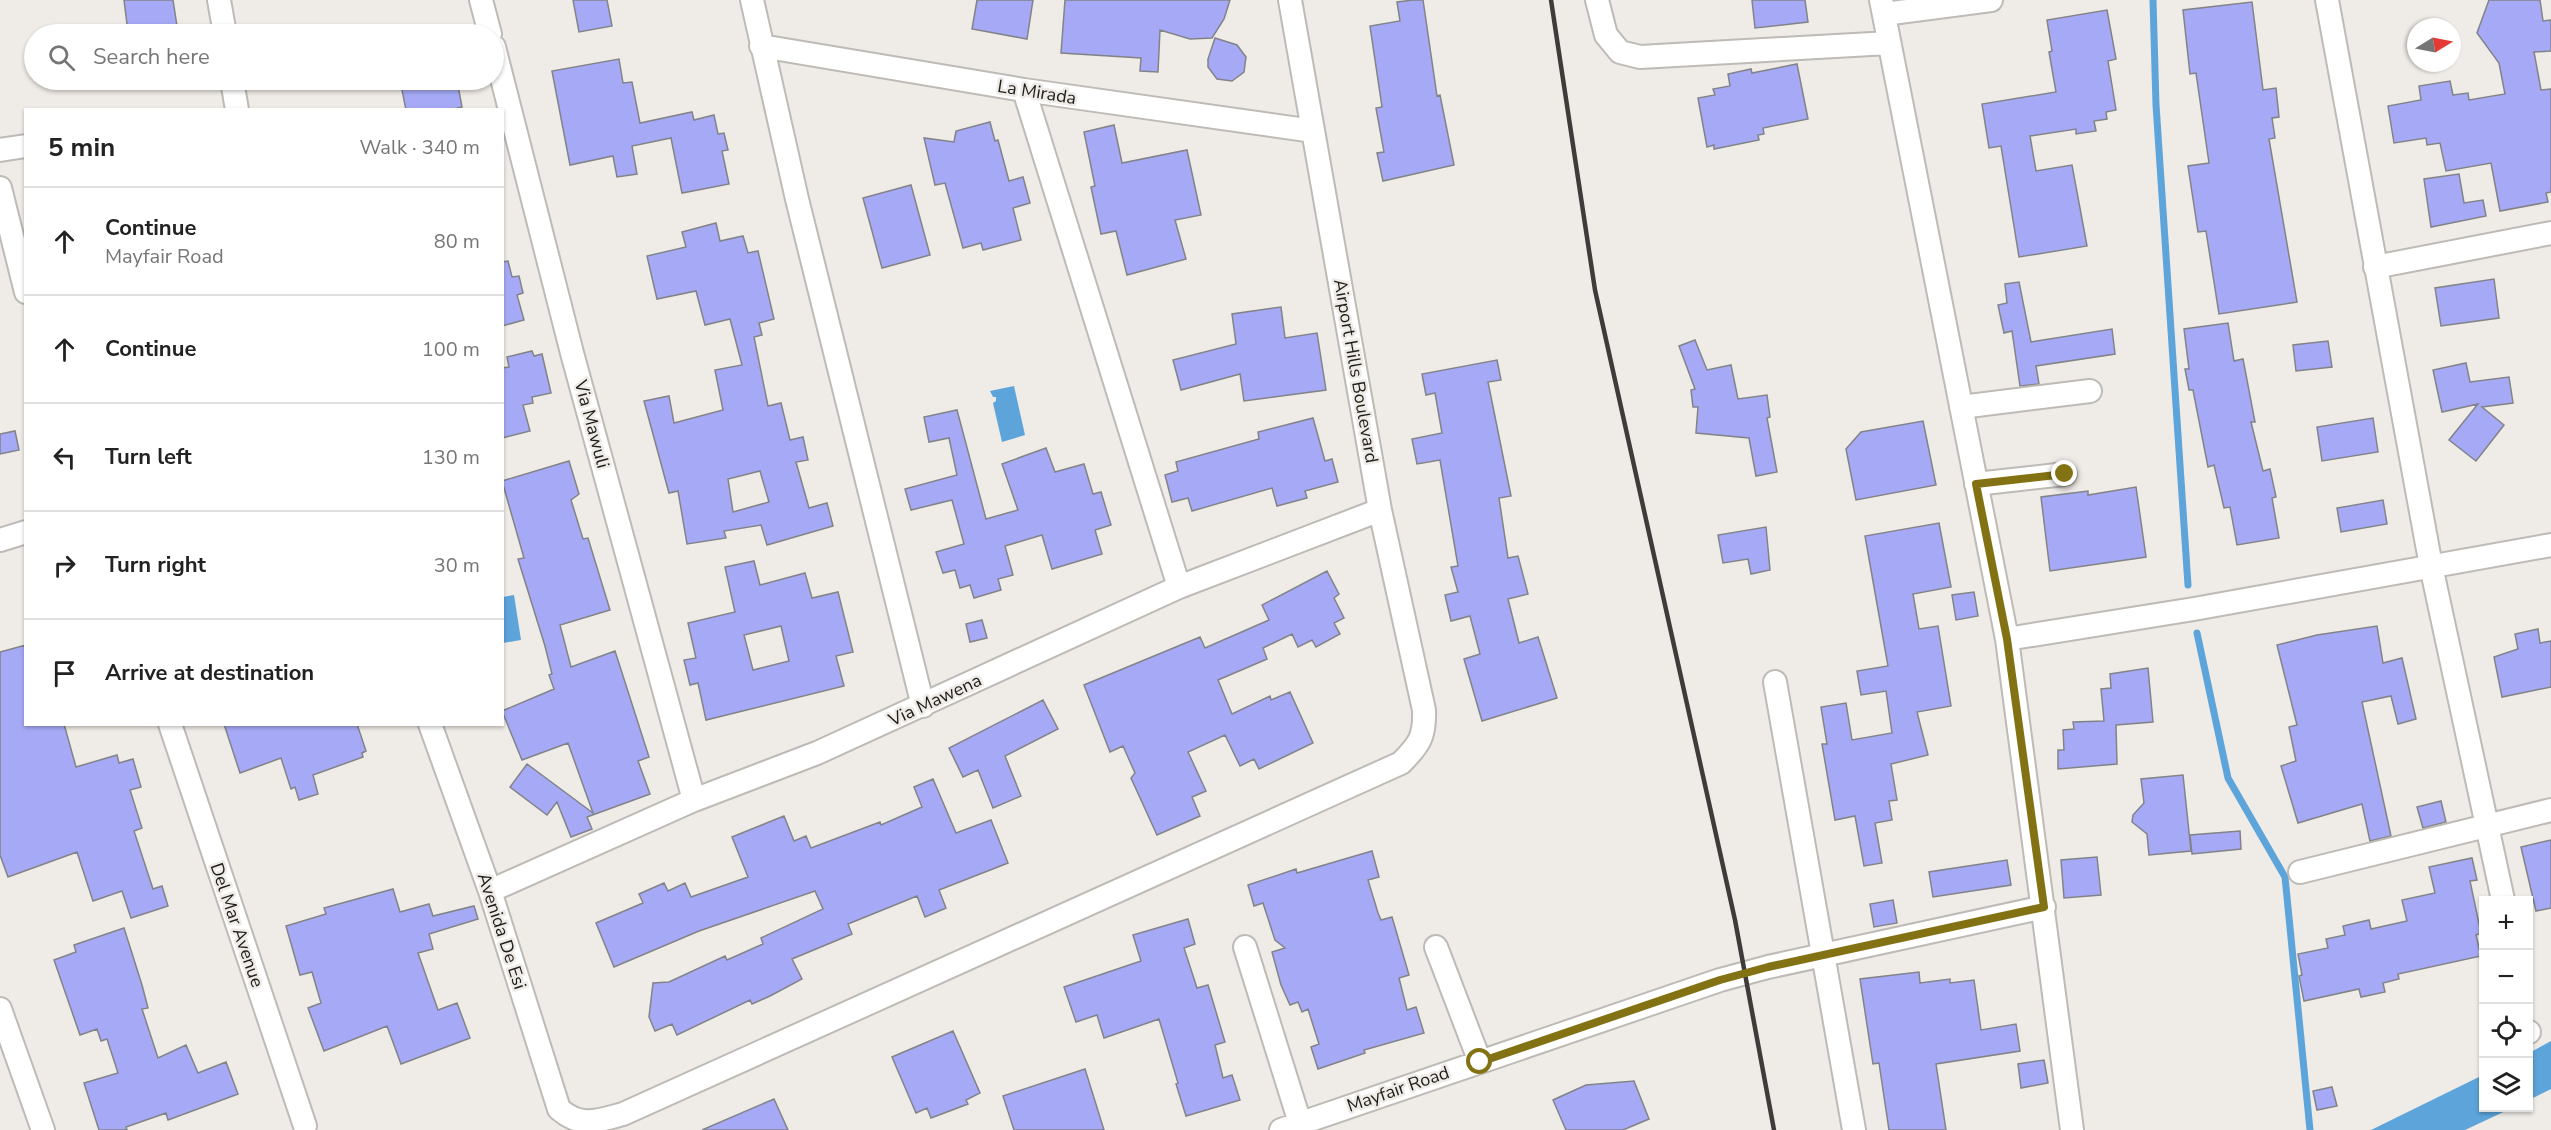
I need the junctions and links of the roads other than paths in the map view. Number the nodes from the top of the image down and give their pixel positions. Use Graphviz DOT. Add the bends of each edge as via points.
graph roads {
  1 [pos="219,0"];
  2 [pos="481,0"];
  3 [pos="752,0"];
  4 [pos="1290,0"];
  5 [pos="1597,0"];
  6 [pos="1991,0"];
  7 [pos="2327,0"];
  8 [pos="1883,7"];
  9 [pos="223,24"];
  10 [pos="487,24"];
  11 [pos="1889,43"];
  12 [pos="761,45"];
  13 [pos="504,86"];
  14 [pos="234,90"];
  15 [pos="1024,90"];
  16 [pos="237,108"];
  17 [pos="1313,130"];
  18 [pos="24,146"];
  19 [pos="0,150"];
  20 [pos="0,188"];
  21 [pos="2551,233"];
  22 [pos="2375,267"];
  23 [pos="24,284"];
  24 [pos="2090,391"];
  25 [pos="1961,407"];
  26 [pos="2065,474"];
  27 [pos="1976,484"];
  28 [pos="1380,510"];
  29 [pos="24,532"];
  30 [pos="0,540"];
  31 [pos="2551,544"];
  32 [pos="2431,566"];
  33 [pos="1179,586"];
  34 [pos="2007,639"];
  35 [pos="1775,682"];
  36 [pos="923,706"];
  37 [pos="171,726"];
  38 [pos="431,726"];
  39 [pos="694,800"];
  40 [pos="2551,810"];
  41 [pos="2488,825"];
  42 [pos="2301,872"];
  43 [pos="490,891"];
  44 [pos="2502,896"];
  45 [pos="2044,907"];
  46 [pos="1245,947"];
  47 [pos="1436,947"];
  48 [pos="1822,955"];
  49 [pos="0,1009"];
  50 [pos="1480,1062"];
  51 [pos="585,1122"];
  52 [pos="305,1126"];
  53 [pos="1291,1126"];
  54 [pos="43,1130"];
  55 [pos="1854,1130"];
  56 [pos="2072,1130"];
  1 -- 9 [label="street"];
  2 -- 10 [label="street"];
  3 -- 12 [label="street"];
  4 -- 17 [label="street, Airport Hills Boulevard"];
  5 -- 11 [label="street" via="1606,35 1620,52 1640,57"];
  6 -- 8 [label="street"];
  7 -- 22 [label="street"];
  8 -- 11 [label="street"];
  11 -- 25 [label="street"];
  12 -- 15 [label="street, La Mirada"];
  12 -- 36 [label="street"];
  13 -- 39 [label="street, Via Mawuli"];
  14 -- 16 [label="street"];
  15 -- 17 [label="street, La Mirada"];
  15 -- 33 [label="street"];
  17 -- 28 [label="street, Airport Hills Boulevard"];
  18 -- 19 [label="street"];
  20 -- 23 [label="street"];
  21 -- 22 [label="street"];
  22 -- 32 [label="street"];
  24 -- 25 [label="street"];
  25 -- 27 [label="street"];
  26 -- 27 [label="street"];
  27 -- 34 [label="street"];
  28 -- 33 [label="street, Via Mawena"];
  28 -- 51 [label="street, Airport Hills Boulevard" via="1424,710 1421,740 1401,763 623,1114"];
  29 -- 30 [label="street"];
  31 -- 32 [label="street"];
  32 -- 34 [label="street"];
  32 -- 41 [label="street"];
  33 -- 36 [label="street, Via Mawena"];
  34 -- 45 [label="street"];
  35 -- 48 [label="street"];
  36 -- 39 [label="street, Via Mawena" via="818,753"];
  37 -- 52 [label="street, Del Mar Avenue"];
  38 -- 43 [label="street, Avenida De Esi"];
  39 -- 43 [label="street, Via Mawena"];
  40 -- 41 [label="street"];
  41 -- 42 [label="street"];
  41 -- 44 [label="street"];
  43 -- 51 [label="street, Avenida De Esi" via="559,1109 571,1119"];
  45 -- 48 [label="street, Mayfair Road"];
  45 -- 56 [label="street"];
  46 -- 53 [label="street"];
  47 -- 50 [label="street"];
  48 -- 50 [label="street, Mayfair Road" via="1720,980"];
  48 -- 55 [label="street"];
  49 -- 54 [label="street"];
  50 -- 53 [label="street, Mayfair Road"];
}
